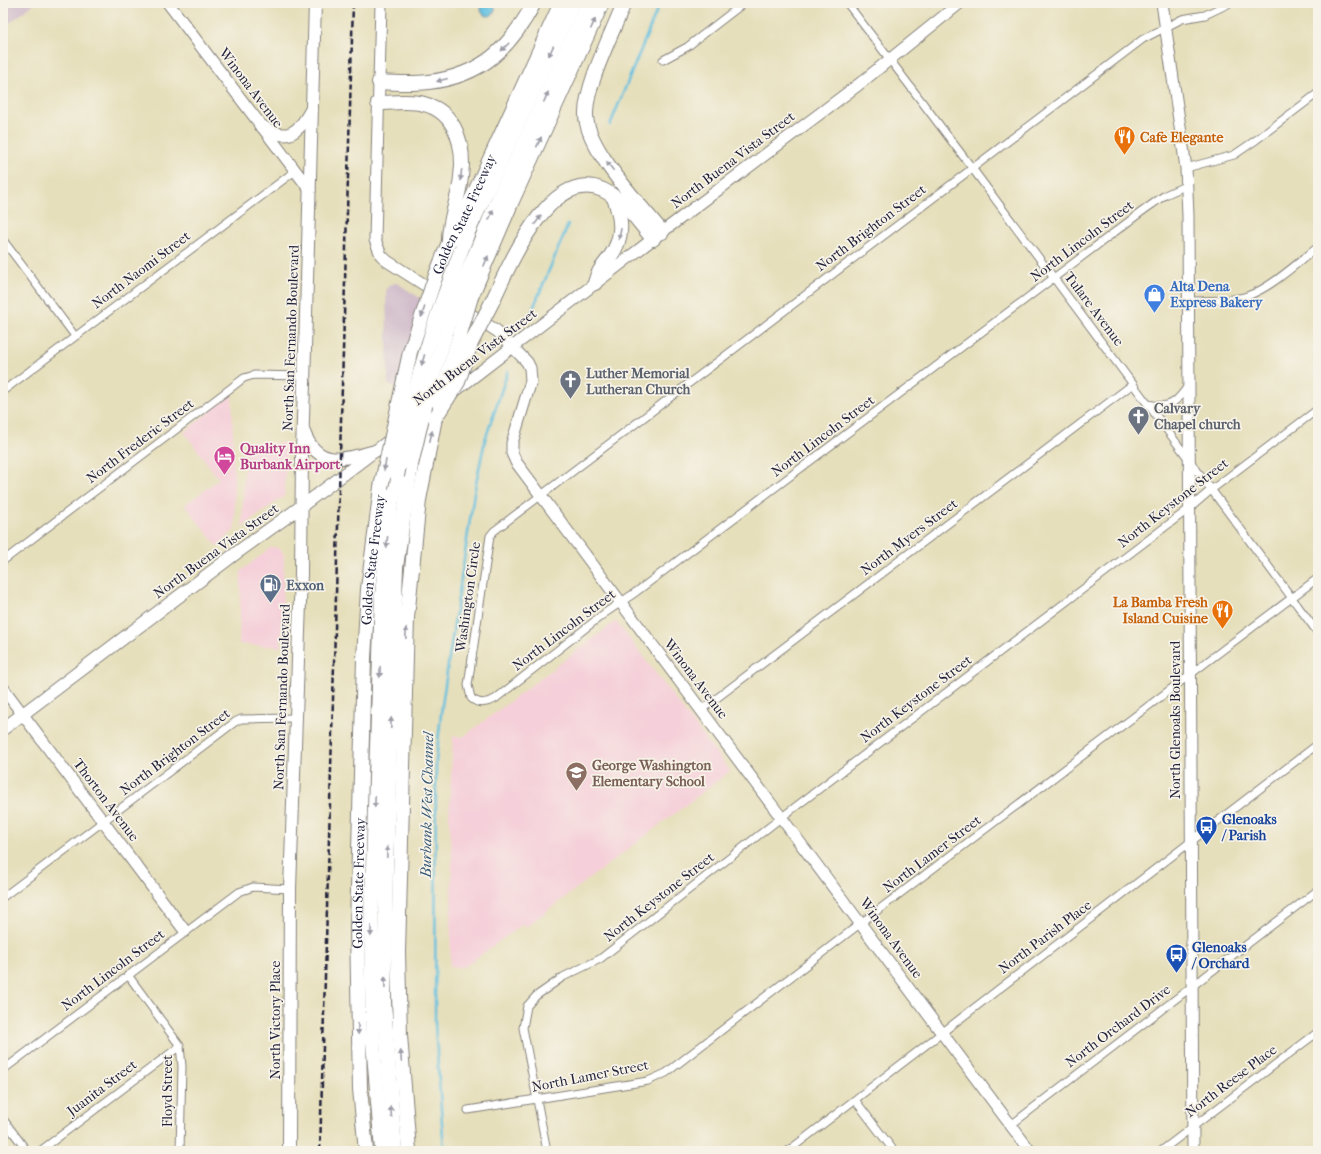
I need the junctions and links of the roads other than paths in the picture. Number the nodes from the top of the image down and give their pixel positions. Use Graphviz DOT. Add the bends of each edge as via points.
graph roads {
  1 [pos="168,3"];
  2 [pos="315,3"];
  3 [pos="381,3"];
  4 [pos="534,3"];
  5 [pos="561,3"];
  6 [pos="573,3"];
  7 [pos="588,3"];
  8 [pos="602,3"];
  9 [pos="624,3"];
  10 [pos="744,3"];
  11 [pos="847,3"];
  12 [pos="960,3"];
  13 [pos="1162,3"];
  14 [pos="1230,3"];
  15 [pos="1165,27"];
  16 [pos="663,60"];
  17 [pos="890,60"];
  18 [pos="379,82"];
  19 [pos="1318,93"];
  20 [pos="378,103"];
  21 [pos="312,109"];
  22 [pos="260,125"];
  23 [pos="972,168"];
  24 [pos="1186,168"];
  25 [pos="295,171"];
  26 [pos="1187,185"];
  27 [pos="310,190"];
  28 [pos="613,196"];
  29 [pos="658,235"];
  30 [pos="3,240"];
  31 [pos="449,242"];
  32 [pos="1318,247"];
  33 [pos="1054,278"];
  34 [pos="595,283"];
  35 [pos="460,290"];
  36 [pos="1189,300"];
  37 [pos="75,336"];
  38 [pos="513,347"];
  39 [pos="305,376"];
  40 [pos="1133,384"];
  41 [pos="1188,386"];
  42 [pos="3,391"];
  43 [pos="1148,404"];
  44 [pos="1318,409"];
  45 [pos="435,418"];
  46 [pos="303,429"];
  47 [pos="375,451"];
  48 [pos="1190,462"];
  49 [pos="1210,490"];
  50 [pos="541,495"];
  51 [pos="302,506"];
  52 [pos="1190,508"];
  53 [pos="3,561"];
  54 [pos="1318,578"];
  55 [pos="1291,598"];
  56 [pos="621,603"];
  57 [pos="1318,633"];
  58 [pos="1190,676"];
  59 [pos="3,688"];
  60 [pos="474,701"];
  61 [pos="701,710"];
  62 [pos="23,714"];
  63 [pos="296,718"];
  64 [pos="3,729"];
  65 [pos="1318,744"];
  66 [pos="782,817"];
  67 [pos="103,822"];
  68 [pos="1190,842"];
  69 [pos="290,889"];
  70 [pos="1318,890"];
  71 [pos="3,897"];
  72 [pos="861,923"];
  73 [pos="185,931"];
  74 [pos="128,975"];
  75 [pos="1192,986"];
  76 [pos="942,1032"];
  77 [pos="1318,1032"];
  78 [pos="180,1046"];
  79 [pos="3,1070"];
  80 [pos="538,1099"];
  81 [pos="855,1100"];
  82 [pos="468,1110"];
  83 [pos="3,1119"];
  84 [pos="1011,1124"];
  85 [pos="1193,1126"];
  86 [pos="27,1151"];
  87 [pos="40,1151"];
  88 [pos="180,1151"];
  89 [pos="289,1151"];
  90 [pos="366,1151"];
  91 [pos="382,1151"];
  92 [pos="395,1151"];
  93 [pos="409,1151"];
  94 [pos="547,1151"];
  95 [pos="788,1151"];
  96 [pos="894,1151"];
  97 [pos="1030,1151"];
  98 [pos="1161,1151"];
  99 [pos="1193,1151"];
  1 -- 22 [label="main road, Winona Avenue"];
  2 -- 21 [label="main road, North San Fernando Boulevard"];
  3 -- 18 [label="main road"];
  4 -- 18 [label="highway, one-way" via="514,37 494,57 479,66 439,81"];
  5 -- 31 [label="highway, Golden State Freeway" via="459,227"];
  6 -- 35 [label="highway, one-way" via="468,232"];
  35 -- 7 [label="highway, one-way" via="501,193"];
  35 -- 8 [label="highway, one-way" via="512,201"];
  29 -- 9 [label="highway, one-way" via="596,146 586,116 590,87"];
  10 -- 16 [label="street" via="687,47"];
  11 -- 17 [label="street, Tulare Avenue"];
  12 -- 17 [label="main road, North Buena Vista Street"];
  13 -- 15 [label="main road, North Glenoaks Boulevard"];
  14 -- 15 [label="street, North Brighton Street" via="1212,13 1182,19"];
  15 -- 23 [label="street, North Brighton Street" via="1143,39"];
  15 -- 24 [label="main road, North Glenoaks Boulevard"];
  17 -- 23 [label="street, Tulare Avenue"];
  17 -- 29 [label="main road, North Buena Vista Street"];
  18 -- 20 [label="main road"];
  19 -- 24 [label="street" via="1234,155"];
  20 -- 31 [label="highway, one-way" via="424,103 438,109 451,120 463,154 461,178 449,227"];
  20 -- 38 [label="main road, Winona Avenue" via="376,246 387,261 497,331"];
  21 -- 22 [label="main road" via="303,124 291,134 278,135"];
  21 -- 27 [label="main road, North San Fernando Boulevard"];
  22 -- 25 [label="main road, Winona Avenue"];
  23 -- 33 [label="street, Tulare Avenue"];
  23 -- 50 [label="street, North Brighton Street"];
  24 -- 26 [label="main road, North Glenoaks Boulevard"];
  25 -- 27 [label="main road, Winona Avenue"];
  25 -- 37 [label="street, North Naomi Street"];
  26 -- 33 [label="street, North Lincoln Street" via="1165,195"];
  26 -- 36 [label="main road, North Glenoaks Boulevard"];
  27 -- 39 [label="main road, North San Fernando Boulevard"];
  28 -- 29 [label="highway"];
  28 -- 34 [label="highway, one-way" via="620,214 618,243 610,258 598,271"];
  45 -- 28 [label="highway, one-way, bridge" via="458,382 471,343 530,230 555,199 576,187 596,187"];
  29 -- 34 [label="main road, North Buena Vista Street"];
  30 -- 37 [label="street"];
  31 -- 90 [label="highway, Golden State Freeway, one-way, bridge" via="410,352 381,487 368,589 357,919 360,1082"];
  32 -- 36 [label="street" via="1269,284 1248,296 1231,300"];
  33 -- 40 [label="street, Tulare Avenue"];
  33 -- 56 [label="street, North Lincoln Street"];
  34 -- 38 [label="main road, North Buena Vista Street"];
  35 -- 45 [label="highway, bridge" via="449,364"];
  35 -- 91 [label="highway, one-way, bridge" via="435,319 422,362 391,505 382,595 371,929 373,1041"];
  92 -- 35 [label="highway, one-way, bridge" via="384,1003 396,567 411,464 423,408 440,347"];
  36 -- 41 [label="main road, North Glenoaks Boulevard"];
  37 -- 42 [label="street, North Naomi Street"];
  38 -- 47 [label="main road, North Buena Vista Street"];
  38 -- 50 [label="main road, Winona Avenue" via="530,368 531,381 512,443 512,453"];
  39 -- 46 [label="main road, North San Fernando Boulevard"];
  39 -- 53 [label="street, North Frederic Street" via="254,375 244,378"];
  40 -- 43 [label="street, Tulare Avenue"];
  40 -- 61 [label="street, North Myers Street"];
  41 -- 43 [label="street" via="1172,404"];
  41 -- 48 [label="main road, North Glenoaks Boulevard"];
  43 -- 48 [label="street, Tulare Avenue"];
  44 -- 49 [label="street, North Keystone Street"];
  93 -- 45 [label="highway, one-way" via="403,1095 398,952 407,618 413,540"];
  46 -- 47 [label="main road" via="312,448 326,458 343,460"];
  46 -- 51 [label="main road, North San Fernando Boulevard"];
  47 -- 51 [label="main road, North Buena Vista Street"];
  48 -- 49 [label="street, Tulare Avenue"];
  48 -- 52 [label="main road, North Glenoaks Boulevard"];
  49 -- 52 [label="street, North Keystone Street"];
  49 -- 55 [label="street, Tulare Avenue"];
  50 -- 56 [label="main road, Winona Avenue"];
  50 -- 60 [label="street, Washington Circle" via="490,536 468,685 469,694"];
  51 -- 62 [label="main road, North Buena Vista Street"];
  51 -- 63 [label="main road, North San Fernando Boulevard"];
  52 -- 58 [label="main road, North Glenoaks Boulevard"];
  52 -- 66 [label="street, North Keystone Street"];
  54 -- 55 [label="street, North Lamer Street"];
  55 -- 57 [label="street, Tulare Avenue"];
  55 -- 58 [label="street, North Lamer Street"];
  56 -- 60 [label="street, North Lincoln Street" via="495,699 487,703"];
  56 -- 61 [label="main road, Winona Avenue"];
  58 -- 68 [label="main road, North Glenoaks Boulevard"];
  58 -- 72 [label="street, North Lamer Street"];
  59 -- 62 [label="main road, Thorton Avenue"];
  61 -- 66 [label="main road, Winona Avenue"];
  62 -- 64 [label="main road, North Buena Vista Street"];
  62 -- 67 [label="main road, Thorton Avenue"];
  63 -- 67 [label="street, North Brighton Street" via="240,719"];
  63 -- 69 [label="main road, North San Fernando Boulevard"];
  65 -- 68 [label="street, North Parish Place"];
  66 -- 72 [label="main road, Winona Avenue"];
  66 -- 80 [label="street, North Keystone Street" via="600,959 563,977 536,996 527,1006 524,1028"];
  67 -- 71 [label="street, North Brighton Street"];
  67 -- 73 [label="main road, Thorton Avenue"];
  68 -- 75 [label="main road, North Glenoaks Boulevard"];
  68 -- 76 [label="street, North Parish Place"];
  69 -- 73 [label="street, North Lincoln Street" via="253,887 239,892"];
  69 -- 89 [label="main road, North Victory Place"];
  70 -- 75 [label="street, North Orchard Drive"];
  72 -- 76 [label="main road, Winona Avenue"];
  72 -- 80 [label="street, North Lamer Street" via="666,1073 648,1081"];
  73 -- 74 [label="street, North Lincoln Street"];
  74 -- 78 [label="street, Floyd Street"];
  74 -- 79 [label="street, North Lincoln Street"];
  75 -- 84 [label="street, North Orchard Drive"];
  75 -- 85 [label="main road, North Glenoaks Boulevard"];
  76 -- 81 [label="street, North Parish Place"];
  76 -- 84 [label="main road, Winona Avenue"];
  77 -- 85 [label="street, North Reese Place"];
  78 -- 87 [label="street, Juanita Street"];
  78 -- 88 [label="street, Floyd Street"];
  80 -- 82 [label="street, North Lamer Street"];
  80 -- 94 [label="street"];
  81 -- 95 [label="street, North Parish Place"];
  81 -- 96 [label="street"];
  83 -- 86 [label="street"];
  84 -- 97 [label="main road, Winona Avenue"];
  85 -- 98 [label="street, North Reese Place"];
  85 -- 99 [label="main road, North Glenoaks Boulevard"];
}
